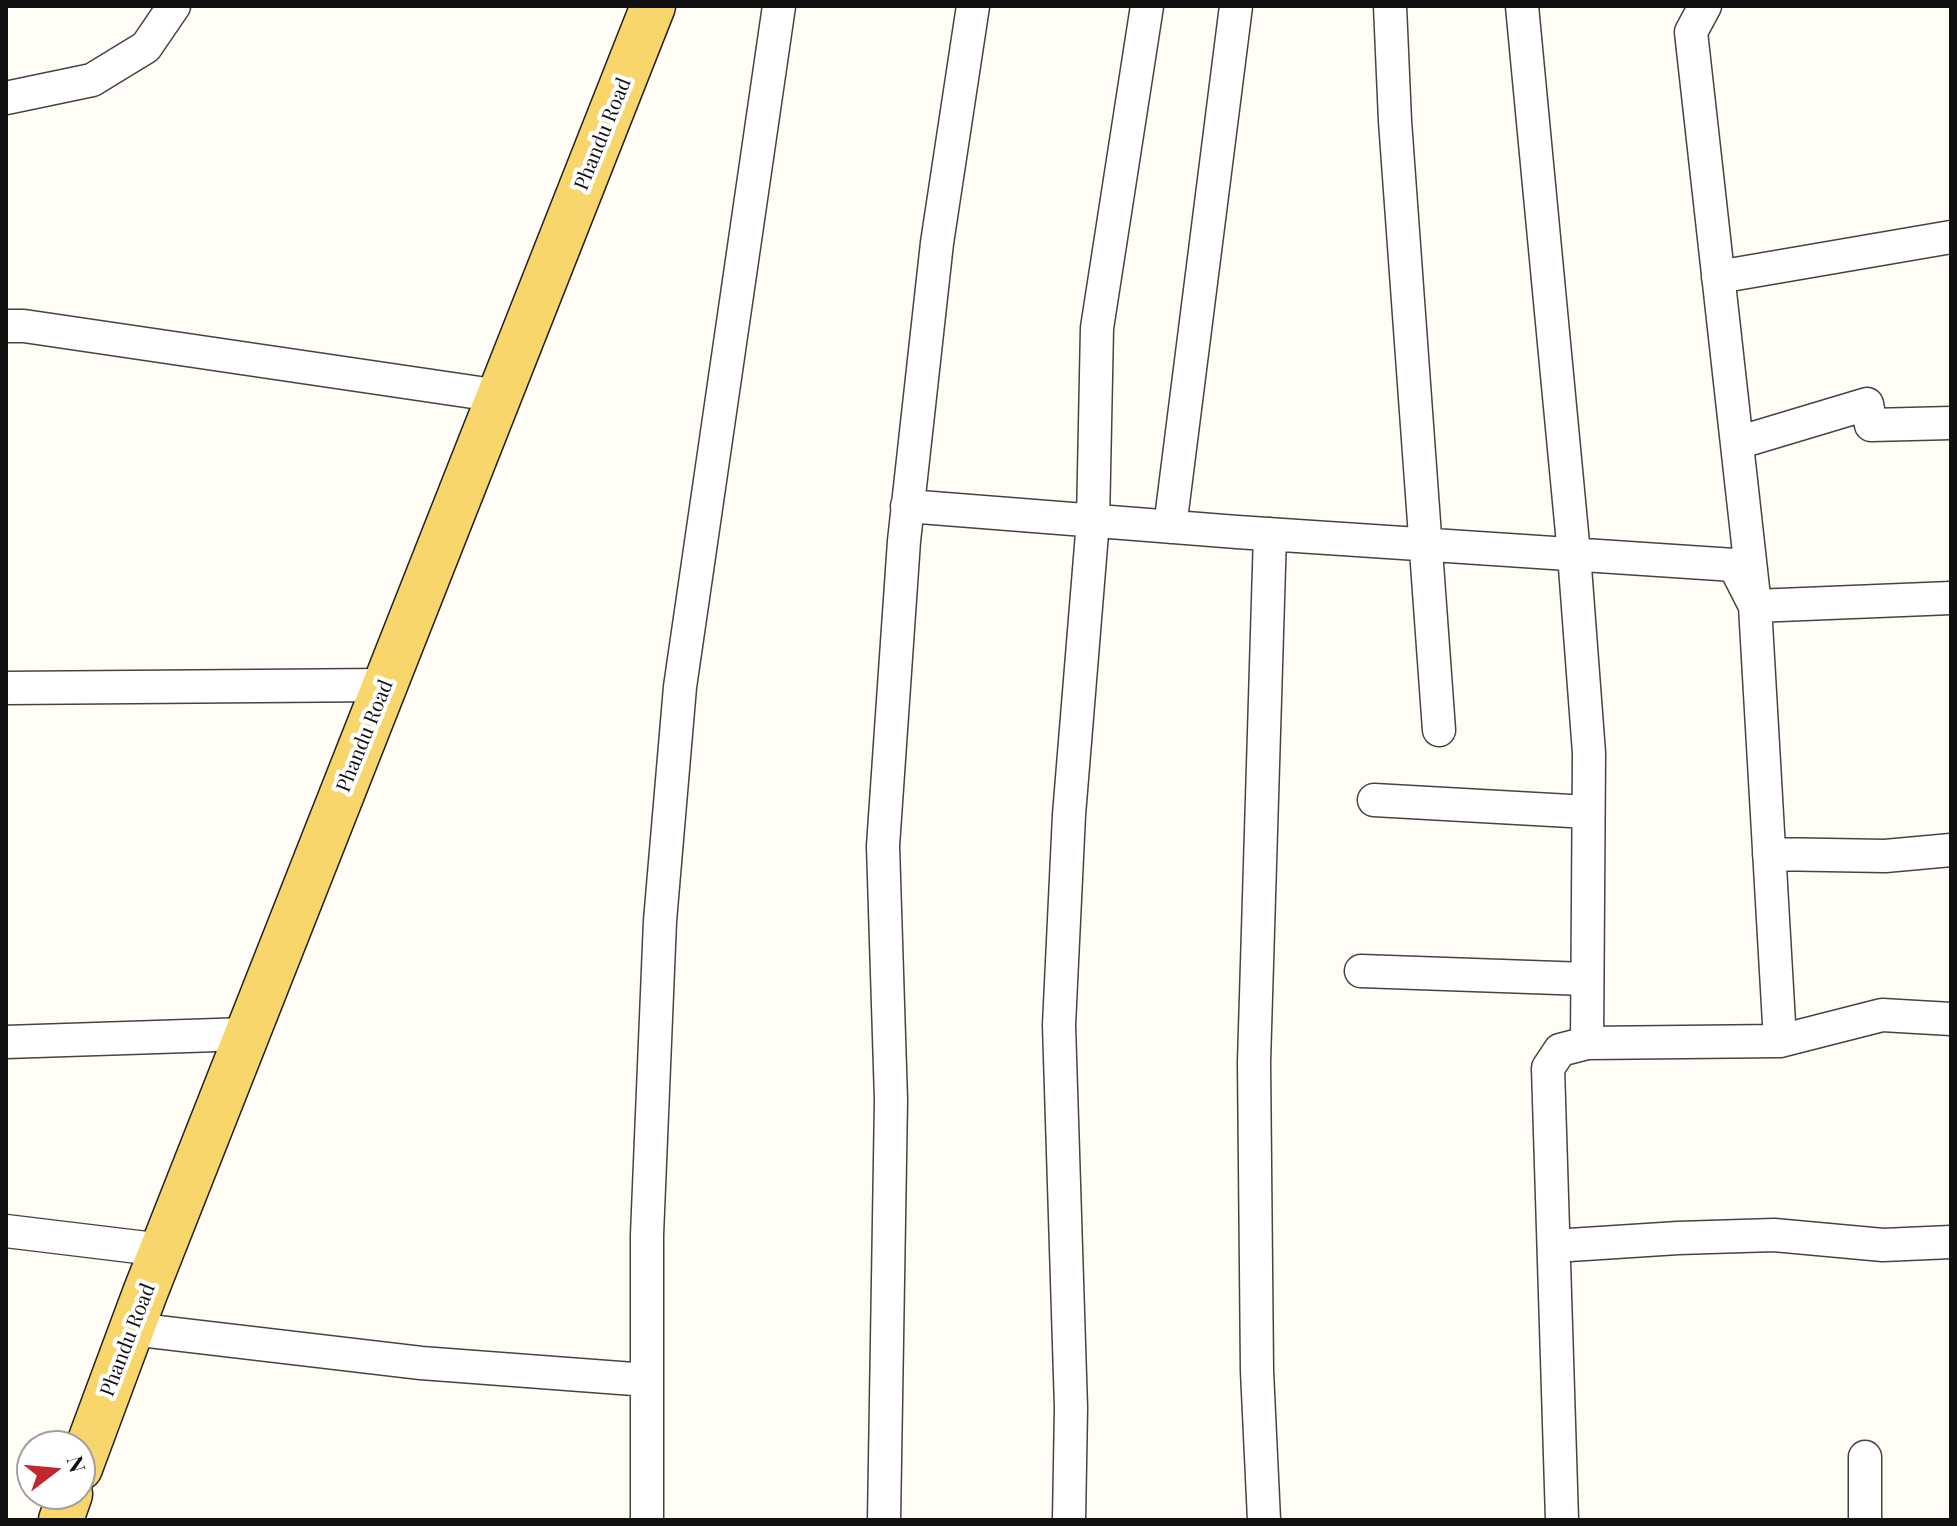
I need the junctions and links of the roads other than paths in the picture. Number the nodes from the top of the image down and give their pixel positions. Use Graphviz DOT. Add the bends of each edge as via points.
graph roads {
  1 [pos="174,6"];
  2 [pos="653,6"];
  3 [pos="779,6"];
  4 [pos="973,6"];
  5 [pos="1147,6"];
  6 [pos="1236,6"];
  7 [pos="1390,6"];
  8 [pos="1522,6"];
  9 [pos="1705,6"];
  10 [pos="6,98"];
  11 [pos="1951,237"];
  12 [pos="1718,277"];
  13 [pos="6,326"];
  14 [pos="500,396"];
  15 [pos="1951,423"];
  16 [pos="1737,443"];
  17 [pos="907,506"];
  18 [pos="1093,521"];
  19 [pos="1170,527"];
  20 [pos="1270,534"];
  21 [pos="1428,545"];
  22 [pos="1574,554"];
  23 [pos="1951,598"];
  24 [pos="1755,606"];
  25 [pos="385,685"];
  26 [pos="6,688"];
  27 [pos="1439,730"];
  28 [pos="1374,800"];
  29 [pos="1588,812"];
  30 [pos="1951,850"];
  31 [pos="1769,854"];
  32 [pos="1361,971"];
  33 [pos="1586,979"];
  34 [pos="1951,1019"];
  35 [pos="247,1034"];
  36 [pos="1780,1041"];
  37 [pos="6,1042"];
  38 [pos="1587,1043"];
  39 [pos="6,1231"];
  40 [pos="1951,1242"];
  41 [pos="1554,1246"];
  42 [pos="163,1250"];
  43 [pos="132,1329"];
  44 [pos="647,1380"];
  45 [pos="94,1430"];
  46 [pos="1865,1457"];
  47 [pos="647,1520"];
  48 [pos="884,1520"];
  49 [pos="1069,1520"];
  50 [pos="1264,1520"];
  51 [pos="1562,1520"];
  52 [pos="1865,1520"];
  1 -- 10 [label="street" via="146,47 92,80"];
  2 -- 14 [label="main road, Phandu Road"];
  3 -- 44 [label="street" via="680,687 660,921 647,1235"];
  4 -- 17 [label="street" via="937,243"];
  5 -- 18 [label="street" via="1097,328"];
  6 -- 19 [label="street"];
  7 -- 21 [label="street"];
  8 -- 22 [label="street"];
  9 -- 12 [label="street" via="1691,32"];
  11 -- 12 [label="street"];
  12 -- 16 [label="street"];
  13 -- 14 [label="street"];
  14 -- 25 [label="main road, Phandu Road"];
  15 -- 16 [label="street" via="1871,425 1867,404"];
  16 -- 24 [label="street"];
  17 -- 18 [label="street"];
  17 -- 48 [label="street" via="883,846 891,1100"];
  18 -- 19 [label="street"];
  18 -- 49 [label="street" via="1069,815 1059,1025 1071,1408"];
  19 -- 20 [label="street"];
  20 -- 21 [label="street"];
  20 -- 50 [label="street" via="1254,1062"];
  21 -- 22 [label="street"];
  21 -- 27 [label="street"];
  22 -- 24 [label="street" via="1734,565"];
  22 -- 29 [label="street" via="1589,753"];
  23 -- 24 [label="street"];
  24 -- 31 [label="street"];
  25 -- 26 [label="street"];
  25 -- 35 [label="main road, Phandu Road"];
  28 -- 29 [label="street"];
  29 -- 33 [label="street"];
  30 -- 31 [label="street" via="1885,856"];
  31 -- 36 [label="street"];
  32 -- 33 [label="street"];
  33 -- 38 [label="street"];
  34 -- 36 [label="street" via="1882,1015"];
  35 -- 37 [label="street"];
  35 -- 42 [label="main road, Phandu Road"];
  36 -- 38 [label="street"];
  38 -- 41 [label="street" via="1560,1050 1548,1068"];
  39 -- 42 [label="street"];
  40 -- 41 [label="street" via="1883,1245 1774,1235"];
  41 -- 51 [label="street"];
  42 -- 43 [label="main road, Phandu Road"];
  43 -- 44 [label="street" via="421,1363"];
  43 -- 45 [label="main road, Phandu Road"];
  44 -- 47 [label="street"];
  46 -- 52 [label="street"];
}
